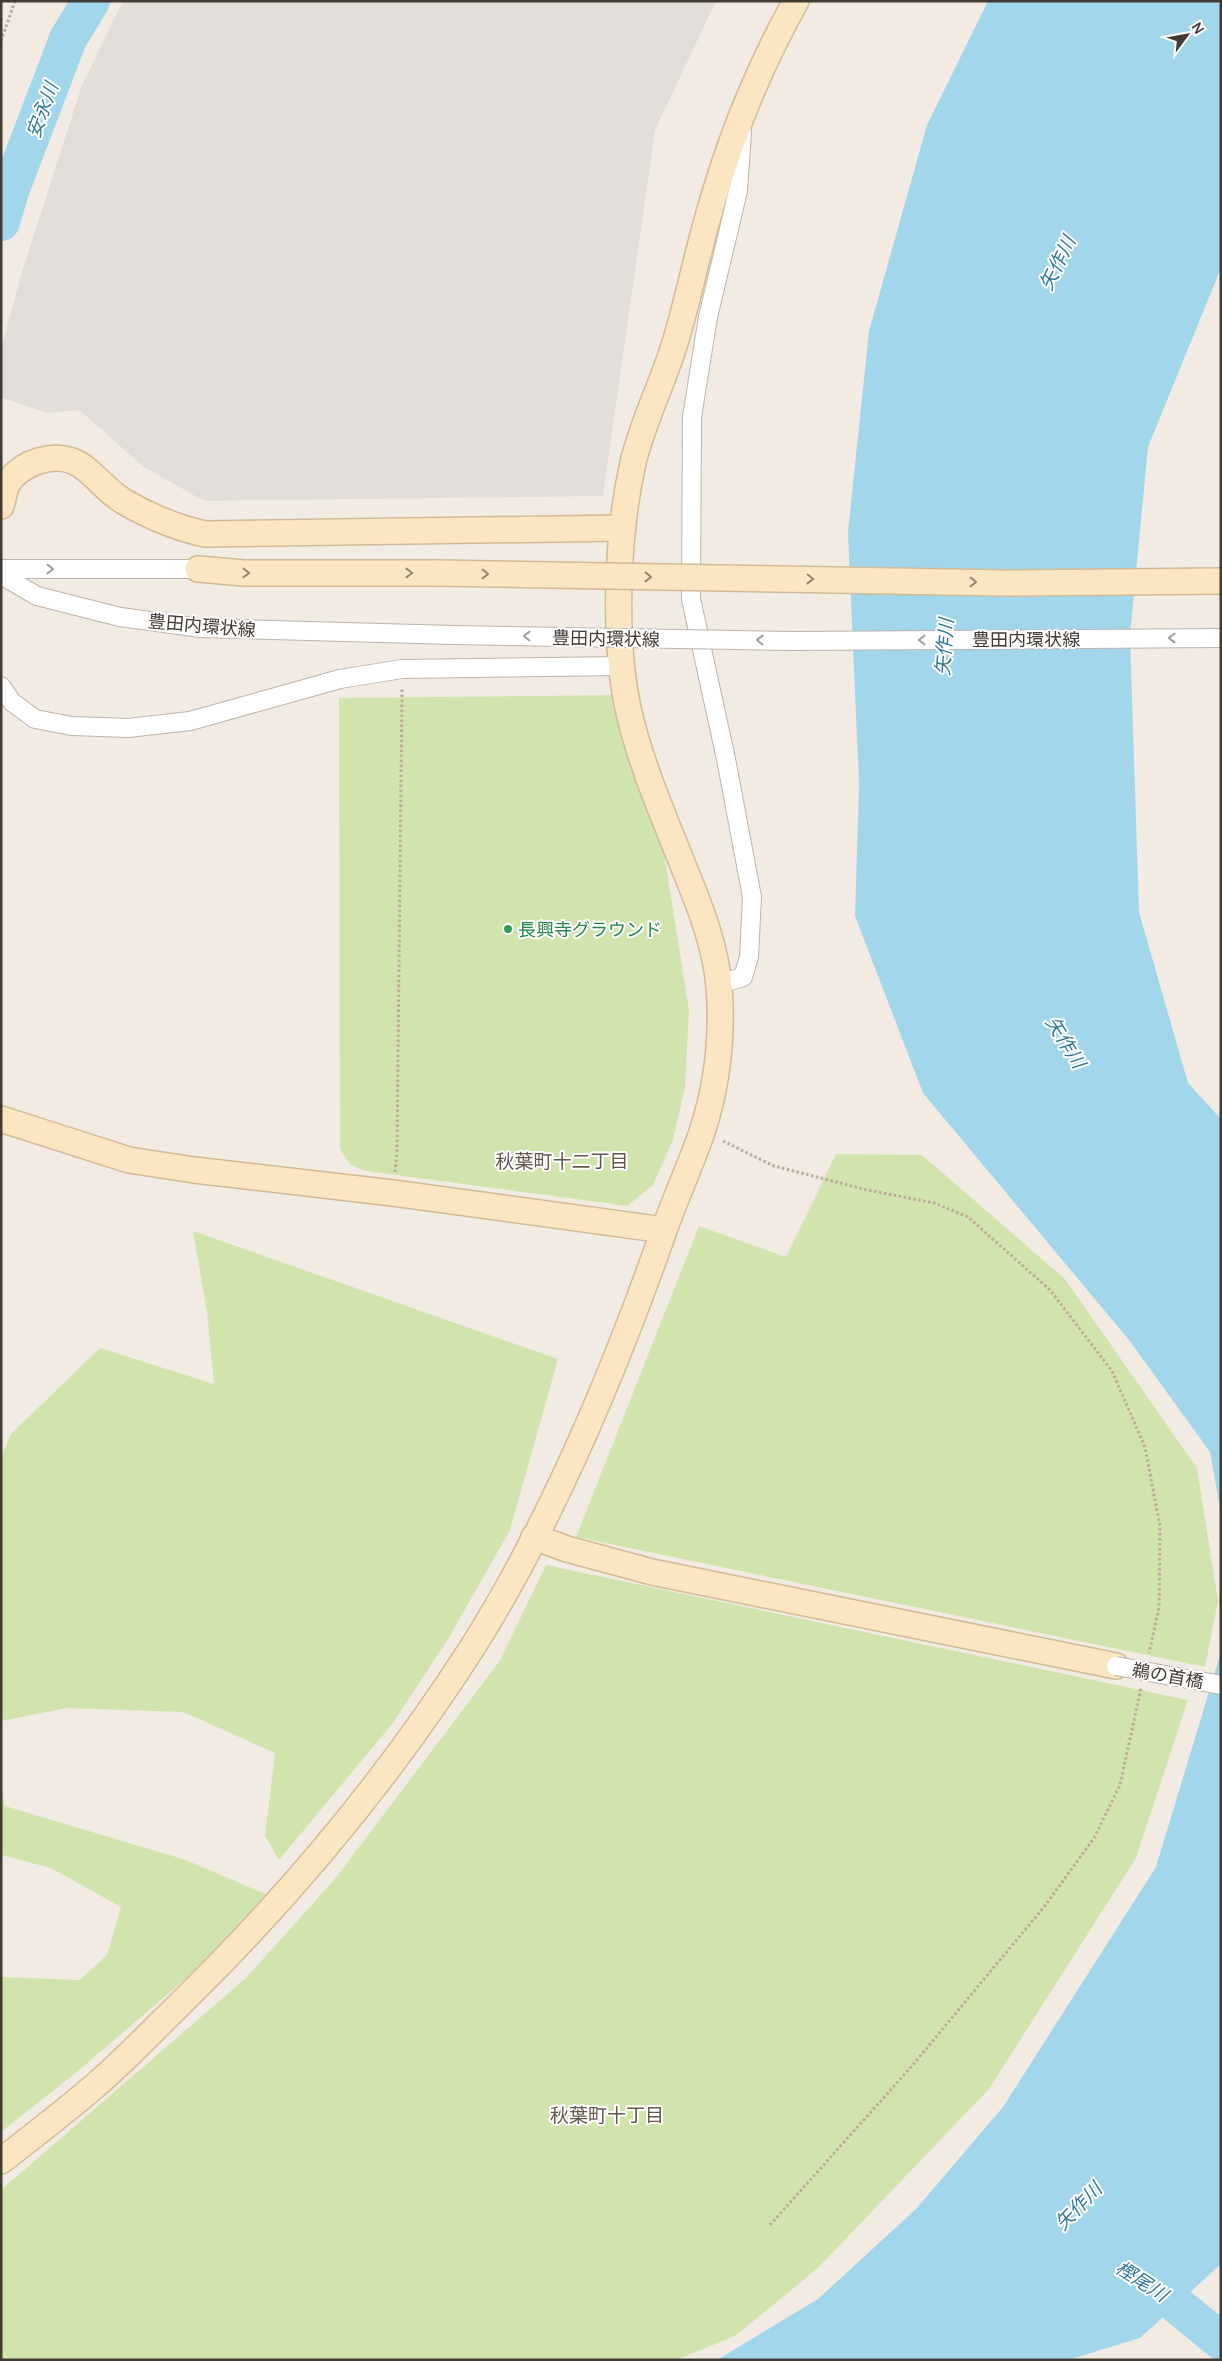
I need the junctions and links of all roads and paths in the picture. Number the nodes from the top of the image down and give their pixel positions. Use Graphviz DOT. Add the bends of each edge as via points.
graph roads {
  1 [pos="15,1"];
  2 [pos="796,1"];
  3 [pos="1,41"];
  4 [pos="744,107"];
  5 [pos="1,506"];
  6 [pos="622,528"];
  7 [pos="1,569"];
  8 [pos="198,569"];
  9 [pos="1,575"];
  10 [pos="1221,581"];
  11 [pos="1221,638"];
  12 [pos="623,666"];
  13 [pos="402,680"];
  14 [pos="1,686"];
  15 [pos="719,984"];
  16 [pos="1,1119"];
  17 [pos="397,1152"];
  18 [pos="664,1230"];
  19 [pos="534,1537"];
  20 [pos="1116,1666"];
  21 [pos="1221,1685"];
  22 [pos="1,2162"];
  1 -- 3 [label="path"];
  2 -- 4 [label="street" via="773,42"];
  4 -- 6 [label="street" via="714,194 676,343 634,459"];
  4 -- 15 [label="street" via="738,191 708,317 692,418 691,599 752,897 749,957 743,977"];
  5 -- 6 [label="street" via="6,486 29,463 59,458 81,465 106,490 125,502 176,528 205,534"];
  6 -- 12 [label="street" via="619,607"];
  7 -- 8 [label="street, one-way"];
  8 -- 10 [label="street, one-way, bridge" via="244,574 437,573 1005,582"];
  11 -- 9 [label="street, 豊田内環状線, one-way, bridge" via="793,641 201,628 120,617 37,596"];
  12 -- 14 [label="street" via="402,669 340,679 190,721 128,728 72,726 35,719 12,702"];
  12 -- 15 [label="street" via="632,723 652,785 697,899 710,939"];
  13 -- 17 [label="path"];
  15 -- 18 [label="street" via="719,1063 702,1131"];
  16 -- 18 [label="street" via="129,1160"];
  18 -- 19 [label="street" via="600,1399"];
  19 -- 20 [label="street" via="652,1572"];
  19 -- 22 [label="street" via="469,1652 421,1723 317,1860 232,1954 101,2080"];
  20 -- 21 [label="street, 鵜の首橋, bridge"];
}
